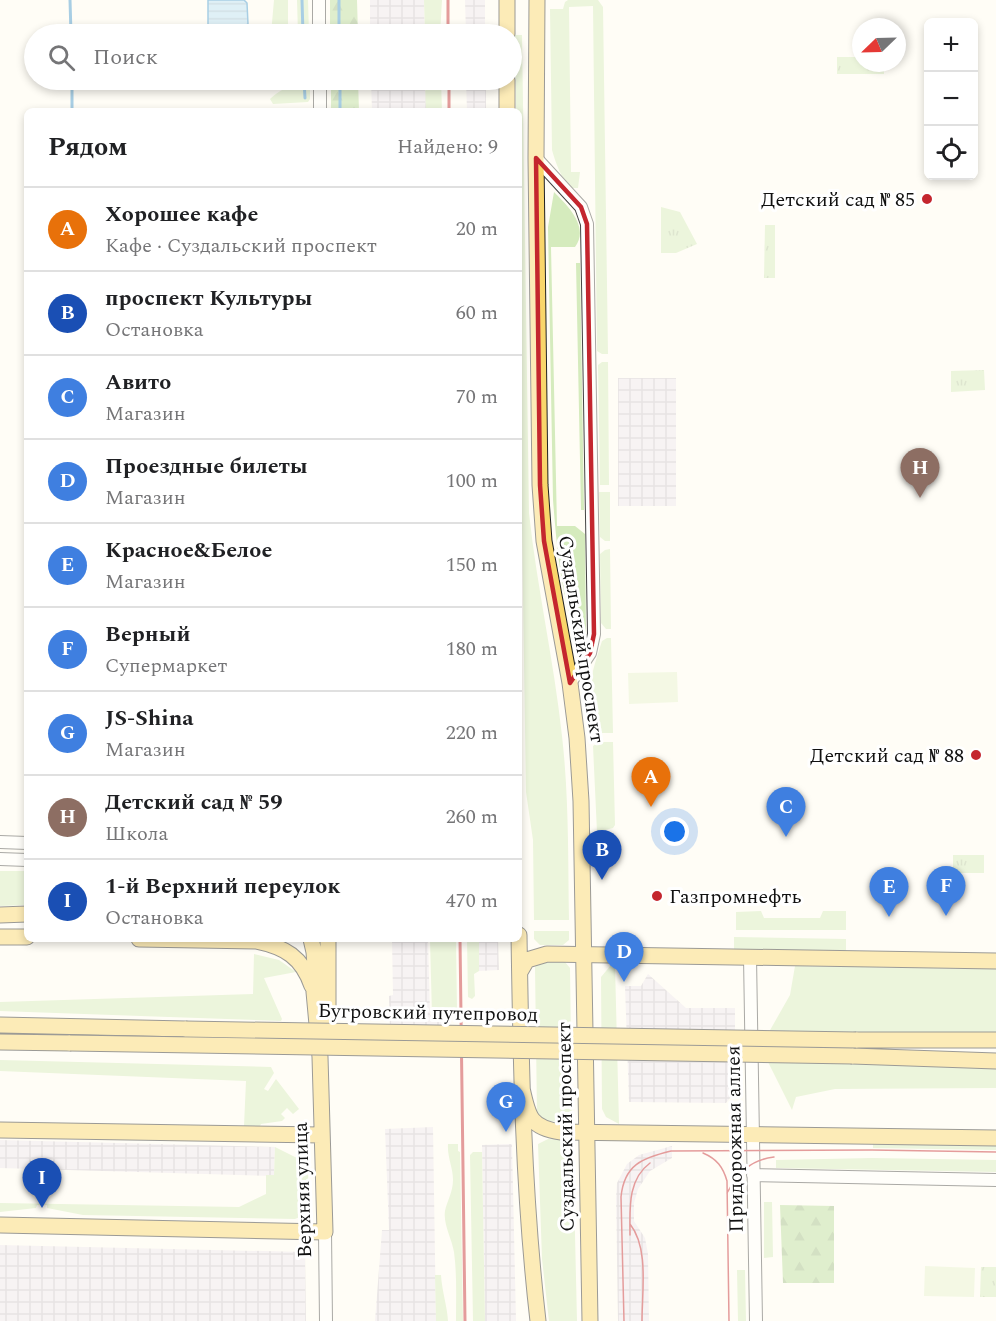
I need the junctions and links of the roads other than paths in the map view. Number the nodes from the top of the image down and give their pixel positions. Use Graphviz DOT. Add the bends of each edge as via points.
graph roads {
  1 [pos="319,0"];
  2 [pos="507,0"];
  3 [pos="537,0"];
  4 [pos="319,24"];
  5 [pos="507,24"];
  6 [pos="320,90"];
  7 [pos="507,90"];
  8 [pos="320,108"];
  9 [pos="507,108"];
  10 [pos="536,158"];
  11 [pos="570,683"];
  12 [pos="0,842"];
  13 [pos="24,843"];
  14 [pos="0,859"];
  15 [pos="24,860"];
  16 [pos="24,914"];
  17 [pos="0,915"];
  18 [pos="0,937"];
  19 [pos="24,937"];
  20 [pos="260,942"];
  21 [pos="311,942"];
  22 [pos="328,942"];
  23 [pos="519,942"];
  24 [pos="583,954"];
  25 [pos="750,957"];
  26 [pos="996,961"];
  27 [pos="520,972"];
  28 [pos="314,992"];
  29 [pos="0,1025"];
  30 [pos="996,1040"];
  31 [pos="0,1042"];
  32 [pos="320,1057"];
  33 [pos="996,1061"];
  34 [pos="522,1088"];
  35 [pos="0,1130"];
  36 [pos="586,1132"];
  37 [pos="753,1133"];
  38 [pos="321,1135"];
  39 [pos="996,1138"];
  40 [pos="753,1175"];
  41 [pos="996,1180"];
  42 [pos="0,1226"];
  43 [pos="325,1232"];
  44 [pos="326,1321"];
  45 [pos="538,1321"];
  46 [pos="590,1321"];
  47 [pos="756,1321"];
  1 -- 4 [label="street"];
  2 -- 5 [label="main road"];
  3 -- 10 [label="main road, Суздальский проспект"];
  6 -- 8 [label="street"];
  7 -- 9 [label="main road"];
  10 -- 11 [label="main road, Суздальский проспект" via="540,485 544,541"];
  10 -- 11 [label="street" via="581,207 587,224 594,634 590,653"];
  11 -- 24 [label="main road, Суздальский проспект" via="581,801"];
  12 -- 13 [label="street"];
  14 -- 15 [label="street"];
  16 -- 17 [label="main road"];
  18 -- 19 [label="main road"];
  20 -- 28 [label="main road" via="287,952 302,963"];
  21 -- 28 [label="main road, Верхняя улица"];
  22 -- 32 [label="main road, Верхняя улица" via="328,1007"];
  23 -- 27 [label="main road, Суздальский проспект"];
  24 -- 25 [label="main road"];
  24 -- 27 [label="main road" via="532,957"];
  24 -- 36 [label="main road, Суздальский проспект"];
  25 -- 26 [label="main road"];
  25 -- 37 [label="street, Придорожная аллея"];
  27 -- 34 [label="main road, Суздальский проспект"];
  28 -- 32 [label="main road, Верхняя улица"];
  29 -- 30 [label="main road, Бугровский путепровод, bridge"];
  31 -- 33 [label="main road, Бугровский путепровод, bridge"];
  32 -- 38 [label="main road, Верхняя улица"];
  34 -- 36 [label="main road" via="532,1121 551,1131"];
  34 -- 45 [label="main road, Суздальский проспект" via="525,1183"];
  35 -- 38 [label="main road"];
  36 -- 37 [label="main road"];
  36 -- 46 [label="main road, Суздальский проспект"];
  37 -- 39 [label="main road"];
  37 -- 40 [label="street, Придорожная аллея"];
  38 -- 43 [label="main road, Верхняя улица"];
  40 -- 41 [label="street"];
  40 -- 47 [label="street, Придорожная аллея"];
  42 -- 43 [label="main road"];
  43 -- 44 [label="street, Верхняя улица"];
}
